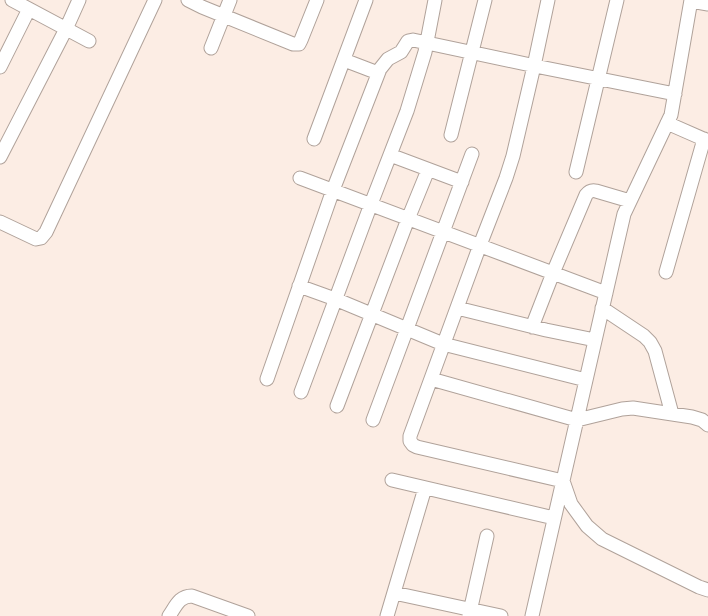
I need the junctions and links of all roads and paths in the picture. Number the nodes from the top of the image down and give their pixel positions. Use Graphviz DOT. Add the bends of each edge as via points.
graph roads {
  1 [pos="12,0"];
  2 [pos="79,0"];
  3 [pos="156,0"];
  4 [pos="188,0"];
  5 [pos="230,0"];
  6 [pos="317,0"];
  7 [pos="366,0"];
  8 [pos="435,0"];
  9 [pos="485,0"];
  10 [pos="548,0"];
  11 [pos="617,0"];
  12 [pos="691,0"];
  13 [pos="708,4"];
  14 [pos="29,9"];
  15 [pos="224,16"];
  16 [pos="66,29"];
  17 [pos="89,41"];
  18 [pos="427,43"];
  19 [pos="212,48"];
  20 [pos="472,53"];
  21 [pos="344,60"];
  22 [pos="534,66"];
  23 [pos="0,67"];
  24 [pos="378,73"];
  25 [pos="598,79"];
  26 [pos="675,94"];
  27 [pos="667,124"];
  28 [pos="451,134"];
  29 [pos="314,139"];
  30 [pos="706,140"];
  31 [pos="472,154"];
  32 [pos="390,155"];
  33 [pos="0,157"];
  34 [pos="428,170"];
  35 [pos="576,172"];
  36 [pos="300,178"];
  37 [pos="462,182"];
  38 [pos="333,190"];
  39 [pos="630,201"];
  40 [pos="370,204"];
  41 [pos="408,219"];
  42 [pos="0,222"];
  43 [pos="444,232"];
  44 [pos="480,245"];
  45 [pos="666,272"];
  46 [pos="552,273"];
  47 [pos="300,286"];
  48 [pos="606,293"];
  49 [pos="335,299"];
  50 [pos="457,308"];
  51 [pos="602,308"];
  52 [pos="372,314"];
  53 [pos="532,327"];
  54 [pos="407,329"];
  55 [pos="595,340"];
  56 [pos="444,344"];
  57 [pos="431,378"];
  58 [pos="267,379"];
  59 [pos="586,380"];
  60 [pos="301,392"];
  61 [pos="337,406"];
  62 [pos="672,414"];
  63 [pos="373,420"];
  64 [pos="577,420"];
  65 [pos="708,425"];
  66 [pos="392,480"];
  67 [pos="563,481"];
  68 [pos="425,488"];
  69 [pos="554,518"];
  70 [pos="487,536"];
  71 [pos="708,590"];
  72 [pos="394,593"];
  73 [pos="470,613"];
  74 [pos="169,616"];
  75 [pos="248,616"];
  76 [pos="388,616"];
  77 [pos="501,616"];
  78 [pos="532,616"];
  1 -- 14 [label="street"];
  2 -- 16 [label="street"];
  3 -- 42 [label="street" via="46,232 41,238 36,239"];
  4 -- 15 [label="street"];
  5 -- 15 [label="street"];
  6 -- 15 [label="street" via="299,44 293,44"];
  7 -- 21 [label="street"];
  8 -- 18 [label="street"];
  9 -- 20 [label="street"];
  10 -- 22 [label="street"];
  11 -- 25 [label="street"];
  12 -- 13 [label="street"];
  12 -- 26 [label="street"];
  14 -- 16 [label="street"];
  14 -- 23 [label="street"];
  15 -- 19 [label="street"];
  16 -- 17 [label="street"];
  16 -- 33 [label="street"];
  18 -- 20 [label="street"];
  18 -- 24 [label="street" via="408,41 401,52 388,59"];
  18 -- 32 [label="street" via="407,111"];
  20 -- 22 [label="street"];
  20 -- 28 [label="street"];
  21 -- 24 [label="street"];
  21 -- 29 [label="street"];
  22 -- 25 [label="street"];
  22 -- 44 [label="street" via="513,156"];
  24 -- 38 [label="street"];
  25 -- 26 [label="street"];
  25 -- 35 [label="street"];
  26 -- 27 [label="street"];
  27 -- 30 [label="street"];
  27 -- 39 [label="street"];
  30 -- 45 [label="street"];
  31 -- 37 [label="street"];
  32 -- 34 [label="street"];
  32 -- 40 [label="street"];
  34 -- 37 [label="street"];
  34 -- 41 [label="street"];
  36 -- 38 [label="street"];
  37 -- 43 [label="street"];
  38 -- 40 [label="street"];
  38 -- 47 [label="street"];
  39 -- 46 [label="street" via="592,190 588,192"];
  39 -- 48 [label="street" via="624,214"];
  40 -- 41 [label="street"];
  40 -- 49 [label="street"];
  41 -- 43 [label="street"];
  41 -- 52 [label="street"];
  43 -- 44 [label="street"];
  43 -- 54 [label="street"];
  44 -- 46 [label="street"];
  44 -- 50 [label="street"];
  46 -- 48 [label="street"];
  46 -- 53 [label="street"];
  47 -- 49 [label="street"];
  47 -- 58 [label="street"];
  48 -- 51 [label="street"];
  49 -- 52 [label="street"];
  49 -- 60 [label="street"];
  50 -- 53 [label="street"];
  50 -- 56 [label="street"];
  51 -- 55 [label="street"];
  51 -- 62 [label="street" via="650,342 655,351"];
  52 -- 54 [label="street"];
  52 -- 61 [label="street"];
  53 -- 55 [label="street"];
  54 -- 56 [label="street"];
  54 -- 63 [label="street"];
  55 -- 59 [label="street"];
  56 -- 57 [label="street"];
  56 -- 59 [label="street"];
  57 -- 64 [label="street"];
  57 -- 67 [label="street" via="410,436 413,445"];
  59 -- 64 [label="street"];
  62 -- 64 [label="street" via="633,408"];
  62 -- 65 [label="street" via="702,420"];
  64 -- 67 [label="street"];
  66 -- 68 [label="street"];
  67 -- 69 [label="street"];
  67 -- 71 [label="street" via="579,515 602,539"];
  68 -- 69 [label="street"];
  68 -- 72 [label="street"];
  69 -- 78 [label="street"];
  70 -- 73 [label="street"];
  72 -- 73 [label="street"];
  72 -- 76 [label="street"];
  73 -- 77 [label="street"];
  74 -- 75 [label="street" via="186,596"];
}
